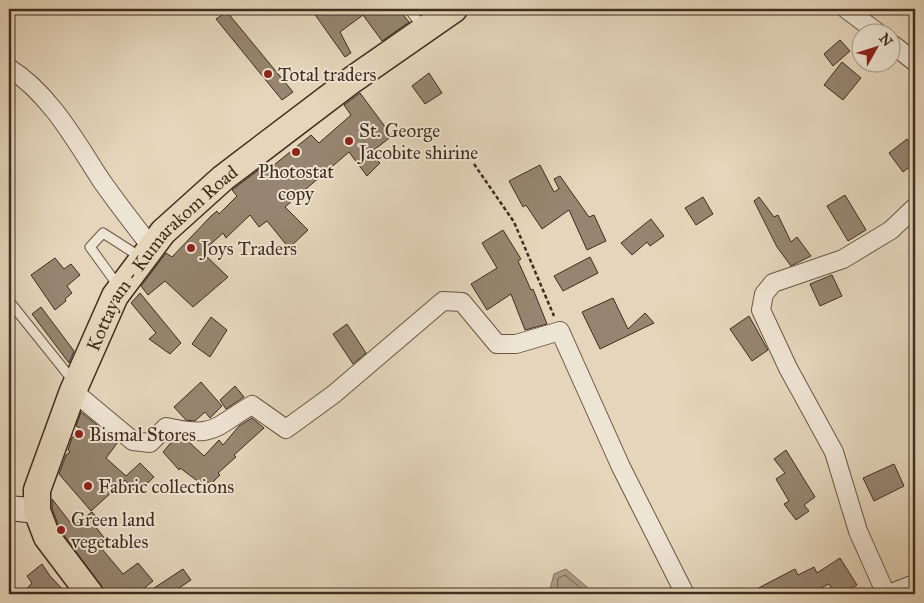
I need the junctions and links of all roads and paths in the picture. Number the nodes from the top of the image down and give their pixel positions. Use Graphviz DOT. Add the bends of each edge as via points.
graph roads {
  1 [pos="454,9"];
  2 [pos="846,9"];
  3 [pos="416,19"];
  4 [pos="864,22"];
  5 [pos="902,52"];
  6 [pos="915,62"];
  7 [pos="9,68"];
  8 [pos="474,164"];
  9 [pos="915,207"];
  10 [pos="148,253"];
  11 [pos="120,289"];
  12 [pos="9,301"];
  13 [pos="560,331"];
  14 [pos="74,388"];
  15 [pos="9,508"];
  16 [pos="37,511"];
  17 [pos="915,586"];
  18 [pos="90,594"];
  19 [pos="685,594"];
  20 [pos="886,594"];
  21 [pos="897,594"];
  1 -- 3 [label="main road, Kottayam - Kumarakom Road"];
  2 -- 4 [label="street"];
  3 -- 10 [label="main road, Kottayam - Kumarakom Road" via="223,178 163,232"];
  5 -- 6 [label="street"];
  7 -- 10 [label="street" via="60,117"];
  8 -- 13 [label="path" via="514,222"];
  9 -- 20 [label="street" via="891,230 843,259 773,283 764,294 762,310 788,368 834,452 858,532"];
  10 -- 11 [label="main road, Kottayam - Kumarakom Road"];
  10 -- 11 [label="lane" via="103,233 90,247"];
  11 -- 14 [label="main road, Kottayam - Kumarakom Road"];
  12 -- 14 [label="lane"];
  13 -- 14 [label="street" via="516,344 497,344 462,302 443,301 341,388 286,429 252,405 222,426 202,432 166,427 150,443 133,441"];
  13 -- 19 [label="street" via="620,467"];
  14 -- 16 [label="main road, Kottayam - Kumarakom Road" via="37,490"];
  15 -- 16 [label="main road"];
  16 -- 18 [label="main road, Kottayam - Kumarakom Road" via="47,537"];
  17 -- 21 [label="main road"];
}
